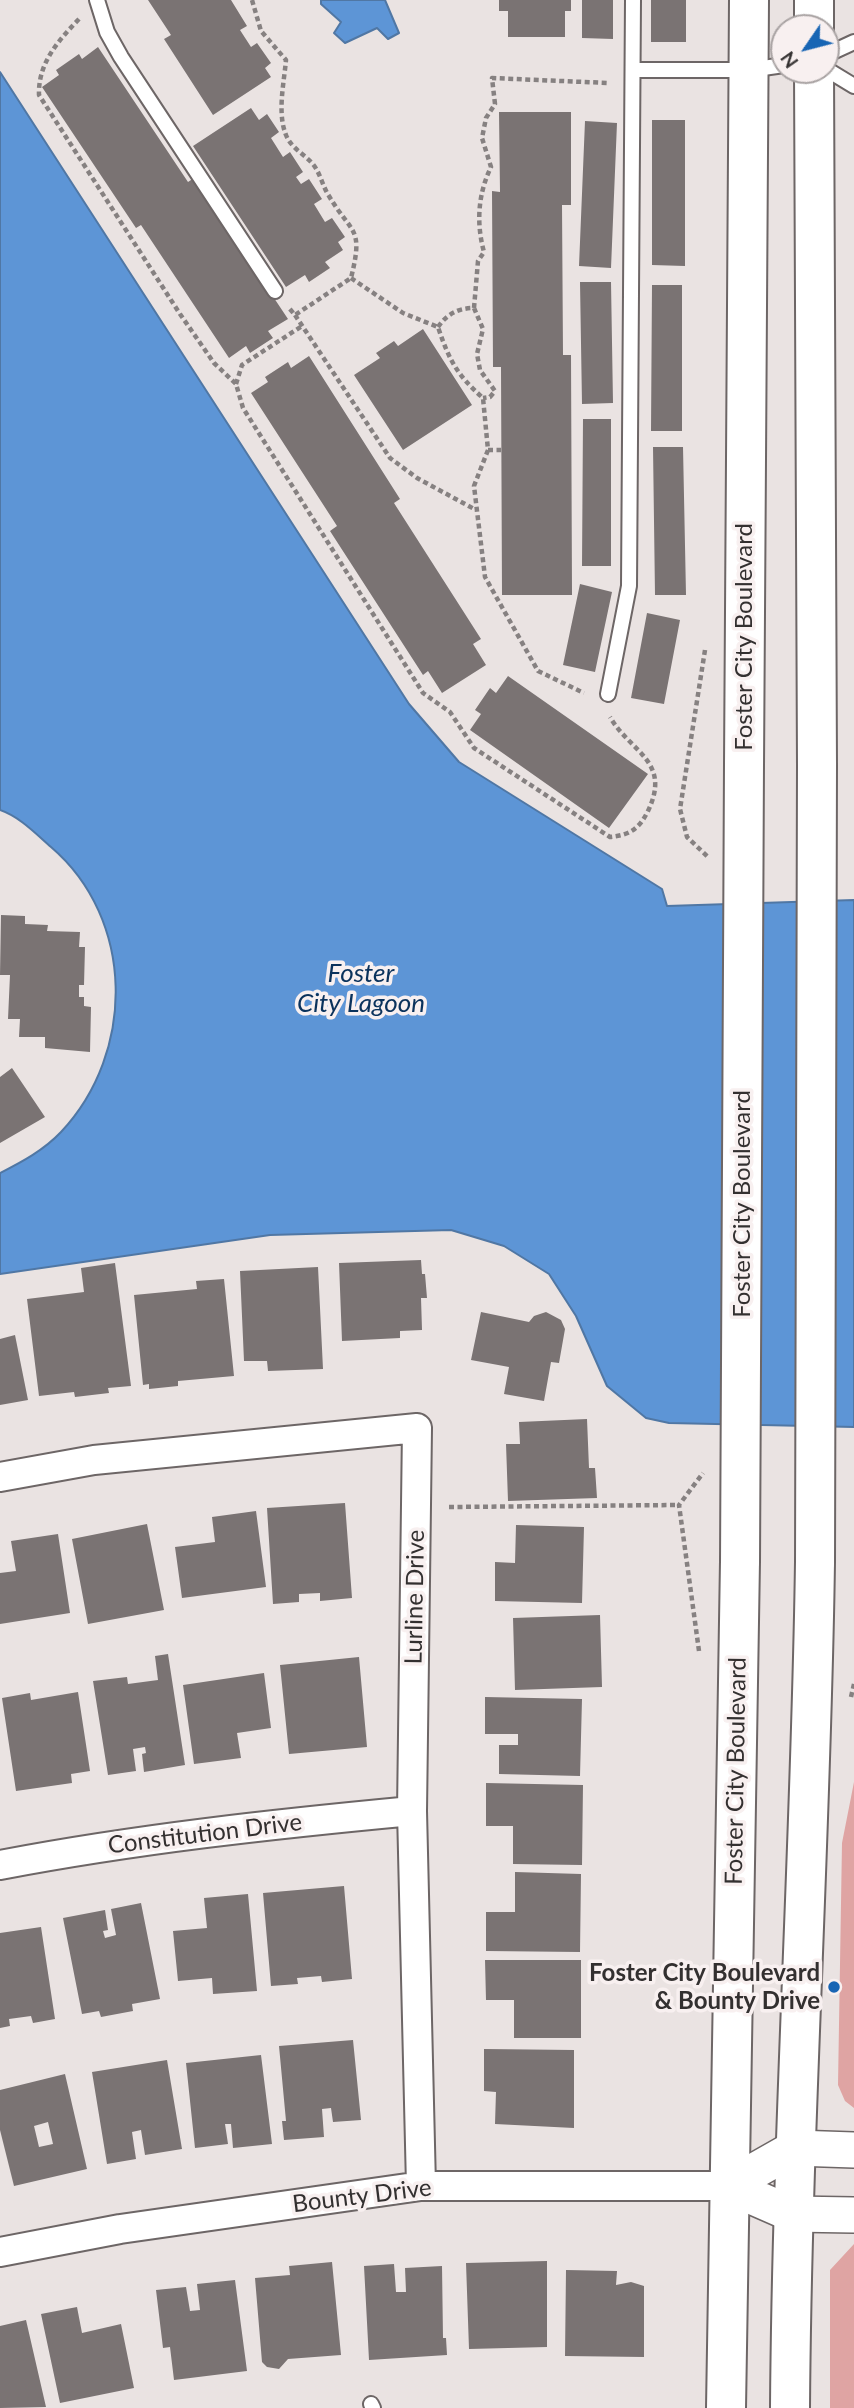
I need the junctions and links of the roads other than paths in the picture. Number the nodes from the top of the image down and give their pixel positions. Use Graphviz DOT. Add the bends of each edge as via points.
graph roads {
  1 [pos="97,0"];
  2 [pos="633,0"];
  3 [pos="750,0"];
  4 [pos="766,68"];
  5 [pos="633,71"];
  6 [pos="814,84"];
  7 [pos="275,291"];
  8 [pos="606,701"];
  9 [pos="0,1477"];
  10 [pos="412,1811"];
  11 [pos="0,1865"];
  12 [pos="794,2148"];
  13 [pos="854,2150"];
  14 [pos="421,2186"];
  15 [pos="728,2186"];
  16 [pos="792,2214"];
  17 [pos="854,2215"];
  18 [pos="0,2252"];
  19 [pos="726,2408"];
  20 [pos="790,2408"];
  1 -- 7 [label="lane" via="121,57"];
  2 -- 5 [label="lane"];
  3 -- 4 [label="main road, Foster City Boulevard"];
  4 -- 5 [label="lane"];
  4 -- 15 [label="main road, Foster City Boulevard, bridge" via="744,764 740,1561"];
  5 -- 8 [label="lane" via="629,586"];
  6 -- 12 [label="main road, bridge" via="815,1562 812,1758"];
  9 -- 10 [label="street, Lurline Drive" via="94,1460 417,1428"];
  10 -- 11 [label="street, Constitution Drive" via="78,1850"];
  10 -- 14 [label="street, Lurline Drive"];
  12 -- 13 [label="street"];
  12 -- 15 [label="street, Bounty Drive"];
  12 -- 16 [label="main road"];
  14 -- 15 [label="street, Bounty Drive"];
  14 -- 18 [label="street, Bounty Drive" via="120,2229"];
  15 -- 16 [label="street, Bounty Drive"];
  15 -- 19 [label="main road, Foster City Boulevard"];
  16 -- 17 [label="street, Bounty Drive"];
  16 -- 20 [label="main road"];
}
